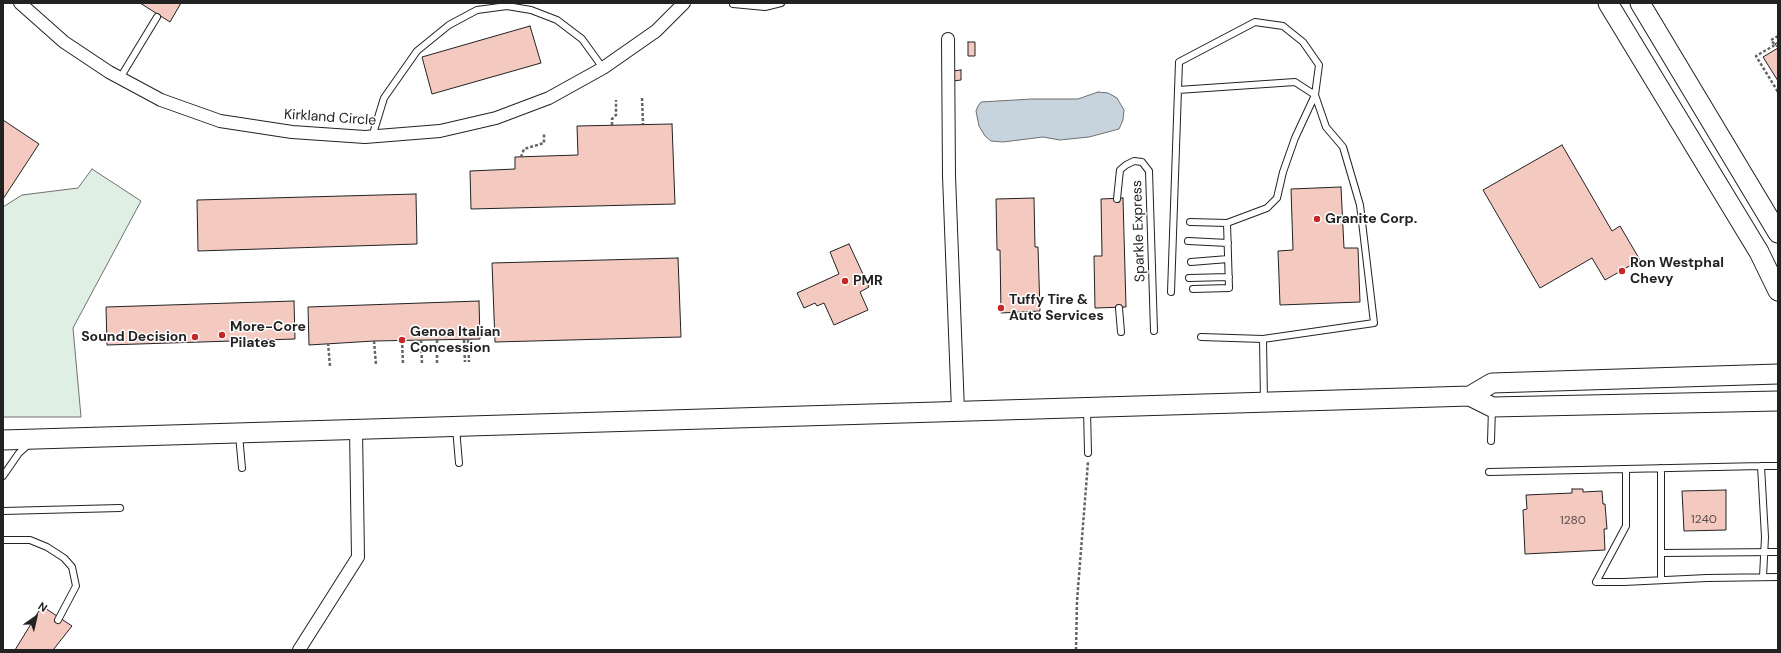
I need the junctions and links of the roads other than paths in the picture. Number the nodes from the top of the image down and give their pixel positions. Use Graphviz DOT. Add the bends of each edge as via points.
graph roads {
  1 [pos="20,3"];
  2 [pos="684,3"];
  3 [pos="731,3"];
  4 [pos="781,3"];
  5 [pos="1608,3"];
  6 [pos="1640,3"];
  7 [pos="157,17"];
  8 [pos="948,39"];
  9 [pos="603,68"];
  10 [pos="120,78"];
  11 [pos="1178,90"];
  12 [pos="1315,95"];
  13 [pos="372,137"];
  14 [pos="1117,198"];
  15 [pos="1190,222"];
  16 [pos="1228,222"];
  17 [pos="1778,233"];
  18 [pos="1188,241"];
  19 [pos="1228,243"];
  20 [pos="1228,259"];
  21 [pos="1191,262"];
  22 [pos="1229,277"];
  23 [pos="1189,278"];
  24 [pos="1193,289"];
  25 [pos="1171,292"];
  26 [pos="1778,292"];
  27 [pos="1119,308"];
  28 [pos="1154,331"];
  29 [pos="1121,332"];
  30 [pos="1201,337"];
  31 [pos="1263,339"];
  32 [pos="1778,374"];
  33 [pos="1470,396"];
  34 [pos="1778,402"];
  35 [pos="1264,403"];
  36 [pos="1492,407"];
  37 [pos="1087,408"];
  38 [pos="958,411"];
  39 [pos="456,426"];
  40 [pos="356,430"];
  41 [pos="238,433"];
  42 [pos="35,439"];
  43 [pos="3,440"];
  44 [pos="1491,441"];
  45 [pos="1088,453"];
  46 [pos="459,463"];
  47 [pos="1761,466"];
  48 [pos="1778,466"];
  49 [pos="242,468"];
  50 [pos="1661,468"];
  51 [pos="1626,469"];
  52 [pos="1489,472"];
  53 [pos="3,476"];
  54 [pos="120,508"];
  55 [pos="3,511"];
  56 [pos="3,540"];
  57 [pos="1764,552"];
  58 [pos="1778,552"];
  59 [pos="1662,553"];
  60 [pos="1763,577"];
  61 [pos="1778,577"];
  62 [pos="1661,580"];
  63 [pos="58,620"];
  64 [pos="299,650"];
  1 -- 10 [label="street, Kirkland Circle" via="64,42"];
  2 -- 9 [label="street, Kirkland Circle" via="656,31"];
  3 -- 4 [label="lane" via="765,7"];
  5 -- 26 [label="main road" via="1759,252"];
  6 -- 17 [label="main road"];
  7 -- 10 [label="lane"];
  8 -- 38 [label="street" via="949,176"];
  9 -- 13 [label="street, Kirkland Circle" via="549,98 496,118 440,131"];
  9 -- 13 [label="lane" via="582,38 557,20 531,10 507,6 477,10 449,25 418,51 384,98"];
  10 -- 13 [label="street, Kirkland Circle" via="161,100 220,121 292,132"];
  11 -- 12 [label="lane" via="1295,82"];
  11 -- 12 [label="lane" via="1179,62 1255,22 1283,26 1303,42 1319,65"];
  11 -- 25 [label="lane"];
  12 -- 16 [label="lane" via="1295,138 1277,198 1267,208"];
  12 -- 31 [label="lane" via="1326,127 1343,147 1360,205 1374,322"];
  14 -- 28 [label="lane, Sparkle Express" via="1120,170 1134,161 1142,162 1149,171"];
  15 -- 16 [label="lane"];
  16 -- 19 [label="lane"];
  18 -- 19 [label="lane"];
  19 -- 20 [label="lane"];
  20 -- 21 [label="lane"];
  20 -- 22 [label="lane"];
  22 -- 23 [label="lane"];
  22 -- 24 [label="lane" via="1229,288"];
  27 -- 29 [label="lane"];
  30 -- 31 [label="lane"];
  31 -- 35 [label="lane"];
  32 -- 33 [label="main road" via="1492,383"];
  33 -- 35 [label="main road"];
  33 -- 36 [label="main road"];
  34 -- 36 [label="main road"];
  35 -- 37 [label="main road"];
  36 -- 44 [label="lane"];
  37 -- 38 [label="main road"];
  37 -- 45 [label="lane"];
  38 -- 39 [label="main road"];
  39 -- 40 [label="main road"];
  39 -- 46 [label="lane"];
  40 -- 41 [label="main road"];
  40 -- 64 [label="street" via="358,557"];
  41 -- 42 [label="main road"];
  41 -- 49 [label="lane"];
  42 -- 43 [label="main road"];
  42 -- 53 [label="lane" via="20,453"];
  47 -- 48 [label="lane"];
  47 -- 50 [label="lane"];
  47 -- 57 [label="lane"];
  50 -- 51 [label="lane"];
  50 -- 59 [label="lane"];
  51 -- 52 [label="lane"];
  51 -- 62 [label="lane" via="1626,526 1596,582"];
  54 -- 55 [label="lane"];
  56 -- 63 [label="lane" via="30,540 47,547 64,558 72,567 76,586"];
  57 -- 58 [label="lane"];
  57 -- 59 [label="lane"];
  57 -- 60 [label="lane"];
  59 -- 62 [label="lane"];
  60 -- 61 [label="lane"];
  60 -- 62 [label="lane"];
}
